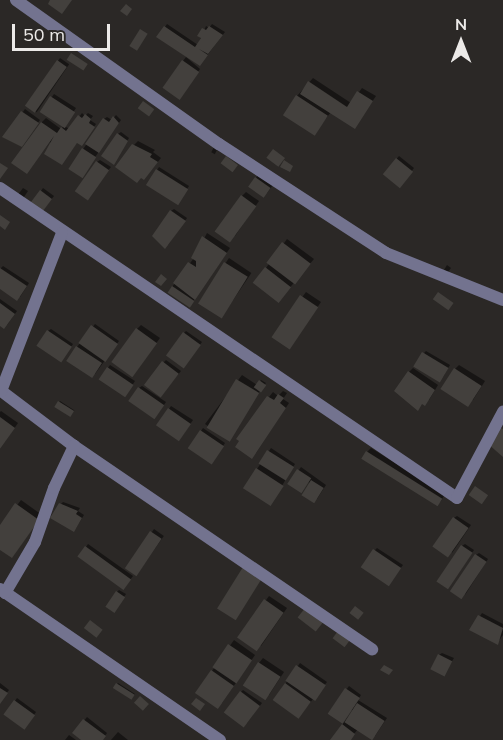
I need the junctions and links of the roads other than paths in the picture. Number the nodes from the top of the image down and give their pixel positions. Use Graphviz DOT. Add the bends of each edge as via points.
graph roads {
  1 [pos="16,0"];
  2 [pos="0,188"];
  3 [pos="63,233"];
  4 [pos="503,300"];
  5 [pos="0,390"];
  6 [pos="503,412"];
  7 [pos="74,446"];
  8 [pos="3,591"];
  9 [pos="372,649"];
  10 [pos="220,740"];
  1 -- 4 [label="street" via="219,144 386,253"];
  2 -- 3 [label="street"];
  3 -- 5 [label="street"];
  3 -- 6 [label="street" via="457,498"];
  5 -- 7 [label="street"];
  7 -- 8 [label="street" via="35,542"];
  7 -- 9 [label="street"];
  8 -- 10 [label="street"];
}
